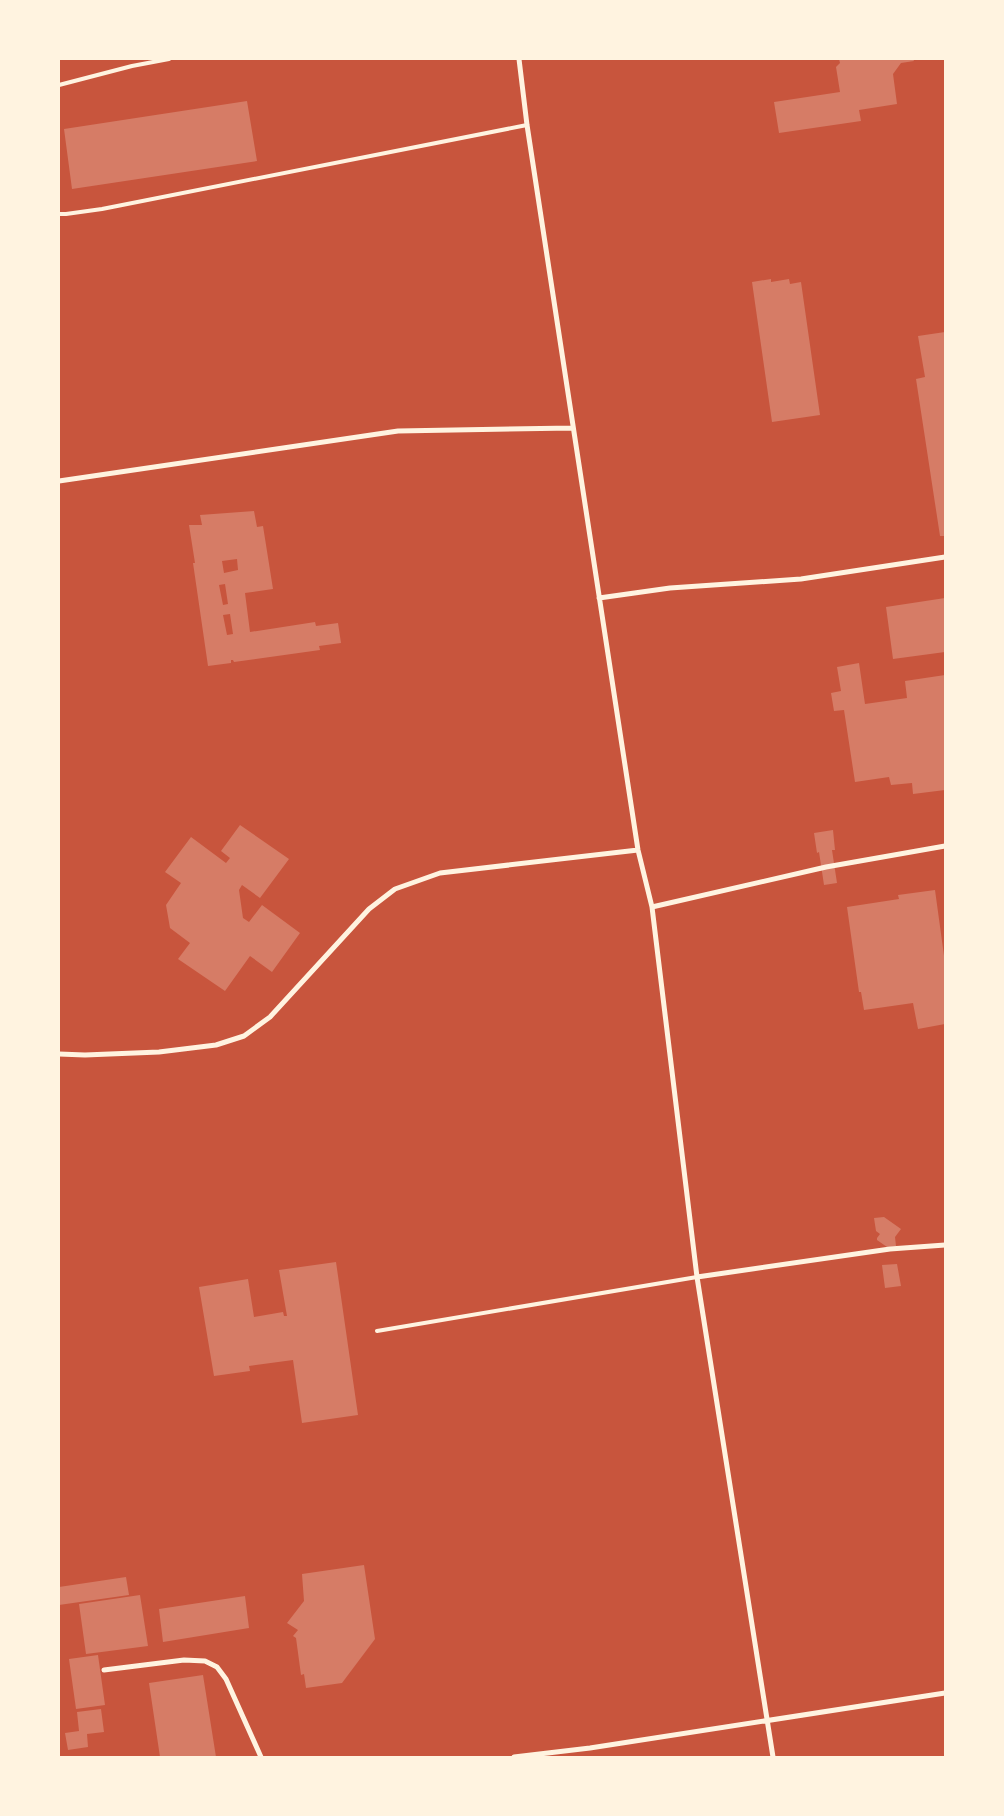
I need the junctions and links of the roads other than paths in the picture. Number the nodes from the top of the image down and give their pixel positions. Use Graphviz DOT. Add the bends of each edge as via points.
graph roads {
  1 [pos="169,59"];
  2 [pos="519,59"];
  3 [pos="59,85"];
  4 [pos="527,125"];
  5 [pos="59,214"];
  6 [pos="573,428"];
  7 [pos="59,481"];
  8 [pos="945,557"];
  9 [pos="599,598"];
  10 [pos="945,846"];
  11 [pos="638,850"];
  12 [pos="652,907"];
  13 [pos="59,1054"];
  14 [pos="945,1246"];
  15 [pos="697,1276"];
  16 [pos="376,1331"];
  17 [pos="104,1670"];
  18 [pos="945,1693"];
  19 [pos="768,1720"];
  20 [pos="261,1757"];
  21 [pos="514,1757"];
  22 [pos="773,1757"];
  1 -- 3 [label="lane"];
  2 -- 4 [label="street"];
  4 -- 5 [label="lane" via="111,207"];
  4 -- 6 [label="street"];
  6 -- 7 [label="street" via="398,431"];
  6 -- 9 [label="street"];
  8 -- 9 [label="street" via="802,579 670,588"];
  9 -- 11 [label="street"];
  10 -- 12 [label="street" via="826,867"];
  11 -- 12 [label="street"];
  11 -- 13 [label="street" via="440,873 395,889 369,909 270,1017 244,1036 216,1045 159,1052"];
  12 -- 15 [label="street"];
  14 -- 15 [label="street" via="890,1250"];
  15 -- 16 [label="lane"];
  15 -- 19 [label="street"];
  17 -- 20 [label="street" via="184,1660 205,1661 217,1667"];
  18 -- 19 [label="street"];
  19 -- 21 [label="street"];
  19 -- 22 [label="street"];
}
